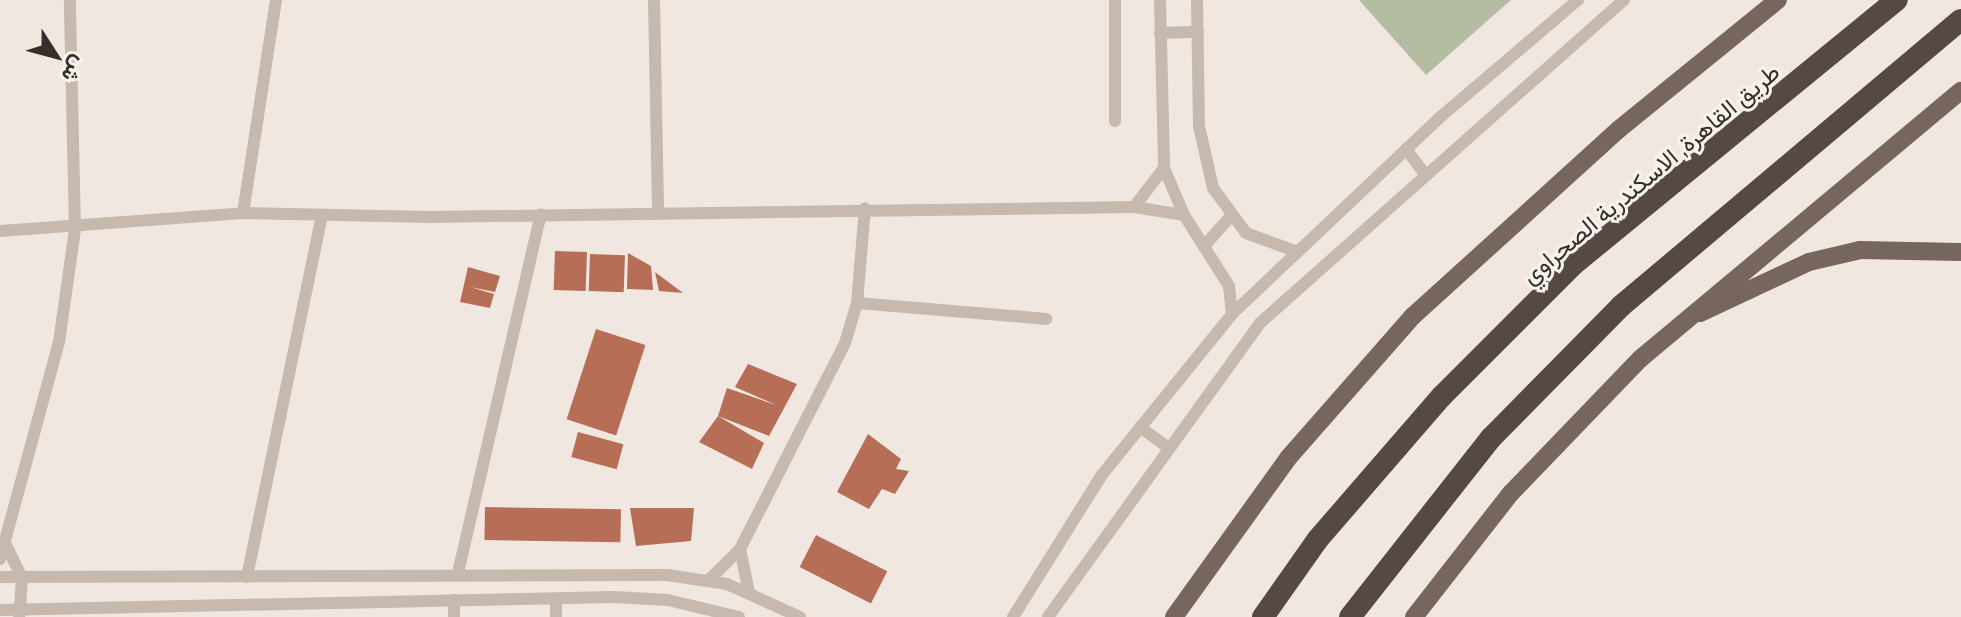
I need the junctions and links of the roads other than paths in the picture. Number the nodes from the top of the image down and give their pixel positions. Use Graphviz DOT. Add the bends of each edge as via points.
graph roads {
  1 [pos="70,0"];
  2 [pos="276,0"];
  3 [pos="654,0"];
  4 [pos="1115,0"];
  5 [pos="1160,0"];
  6 [pos="1197,0"];
  7 [pos="1578,0"];
  8 [pos="1624,0"];
  9 [pos="1778,0"];
  10 [pos="1897,0"];
  11 [pos="1961,20"];
  12 [pos="1198,32"];
  13 [pos="1160,33"];
  14 [pos="1961,91"];
  15 [pos="1115,121"];
  16 [pos="1406,149"];
  17 [pos="1164,168"];
  18 [pos="1424,173"];
  19 [pos="1134,207"];
  20 [pos="865,208"];
  21 [pos="658,212"];
  22 [pos="243,213"];
  23 [pos="541,214"];
  24 [pos="322,215"];
  25 [pos="1184,215"];
  26 [pos="1230,217"];
  27 [pos="75,229"];
  28 [pos="0,231"];
  29 [pos="1204,246"];
  30 [pos="1295,251"];
  31 [pos="1961,252"];
  32 [pos="857,303"];
  33 [pos="1232,314"];
  34 [pos="1046,319"];
  35 [pos="1680,322"];
  36 [pos="1140,427"];
  37 [pos="1166,446"];
  38 [pos="5,543"];
  39 [pos="740,549"];
  40 [pos="0,559"];
  41 [pos="458,573"];
  42 [pos="0,577"];
  43 [pos="247,577"];
  44 [pos="354,577"];
  45 [pos="22,578"];
  46 [pos="708,581"];
  47 [pos="749,592"];
  48 [pos="556,599"];
  49 [pos="454,600"];
  50 [pos="350,601"];
  51 [pos="0,610"];
  52 [pos="236,611"];
  53 [pos="21,613"];
  54 [pos="1,617"];
  55 [pos="454,617"];
  56 [pos="556,617"];
  57 [pos="739,617"];
  58 [pos="800,617"];
  59 [pos="1013,617"];
  60 [pos="1048,617"];
  61 [pos="1174,617"];
  62 [pos="1263,617"];
  63 [pos="1350,617"];
  64 [pos="1414,617"];
  1 -- 27 [label="street"];
  2 -- 22 [label="street"];
  3 -- 21 [label="street"];
  4 -- 15 [label="street"];
  5 -- 13 [label="street"];
  6 -- 12 [label="street"];
  7 -- 16 [label="street"];
  8 -- 18 [label="street"];
  9 -- 61 [label="main road" via="1618,130 1413,316 1289,457"];
  10 -- 62 [label="highway, طريق القاهرة, الاسكندرية الصحراوي" via="1574,264 1442,396 1318,539"];
  11 -- 63 [label="highway" via="1621,306 1491,438"];
  12 -- 13 [label="street"];
  12 -- 26 [label="street" via="1203,156"];
  13 -- 17 [label="street"];
  14 -- 35 [label="main road"];
  16 -- 18 [label="street"];
  16 -- 30 [label="street"];
  17 -- 19 [label="street"];
  17 -- 25 [label="street"];
  18 -- 37 [label="street" via="1260,323"];
  19 -- 20 [label="street"];
  19 -- 25 [label="street"];
  20 -- 21 [label="street"];
  20 -- 32 [label="street"];
  21 -- 23 [label="street"];
  22 -- 24 [label="street"];
  22 -- 27 [label="street"];
  23 -- 24 [label="street"];
  23 -- 41 [label="street"];
  24 -- 43 [label="street"];
  25 -- 29 [label="street"];
  26 -- 29 [label="street"];
  26 -- 30 [label="street" via="1266,244"];
  27 -- 28 [label="street"];
  27 -- 38 [label="street" via="59,342"];
  29 -- 33 [label="street" via="1229,286"];
  30 -- 33 [label="street"];
  31 -- 35 [label="main road" via="1860,250 1809,262"];
  32 -- 34 [label="street"];
  32 -- 39 [label="street" via="837,361"];
  33 -- 36 [label="street"];
  35 -- 64 [label="main road" via="1553,446"];
  36 -- 37 [label="street"];
  36 -- 59 [label="street" via="1054,545"];
  37 -- 60 [label="street"];
  38 -- 40 [label="street"];
  38 -- 45 [label="street"];
  39 -- 46 [label="street"];
  39 -- 47 [label="street"];
  41 -- 44 [label="street"];
  41 -- 46 [label="street" via="585,572"];
  42 -- 45 [label="street"];
  43 -- 44 [label="street"];
  43 -- 45 [label="street"];
  44 -- 50 [label="street"];
  45 -- 53 [label="street"];
  46 -- 47 [label="street"];
  47 -- 58 [label="street"];
  48 -- 49 [label="street"];
  48 -- 56 [label="street"];
  48 -- 57 [label="street" via="668,600"];
  49 -- 50 [label="street"];
  49 -- 55 [label="street"];
  50 -- 52 [label="street"];
  51 -- 53 [label="street"];
  51 -- 54 [label="street"];
  52 -- 53 [label="street"];
}
